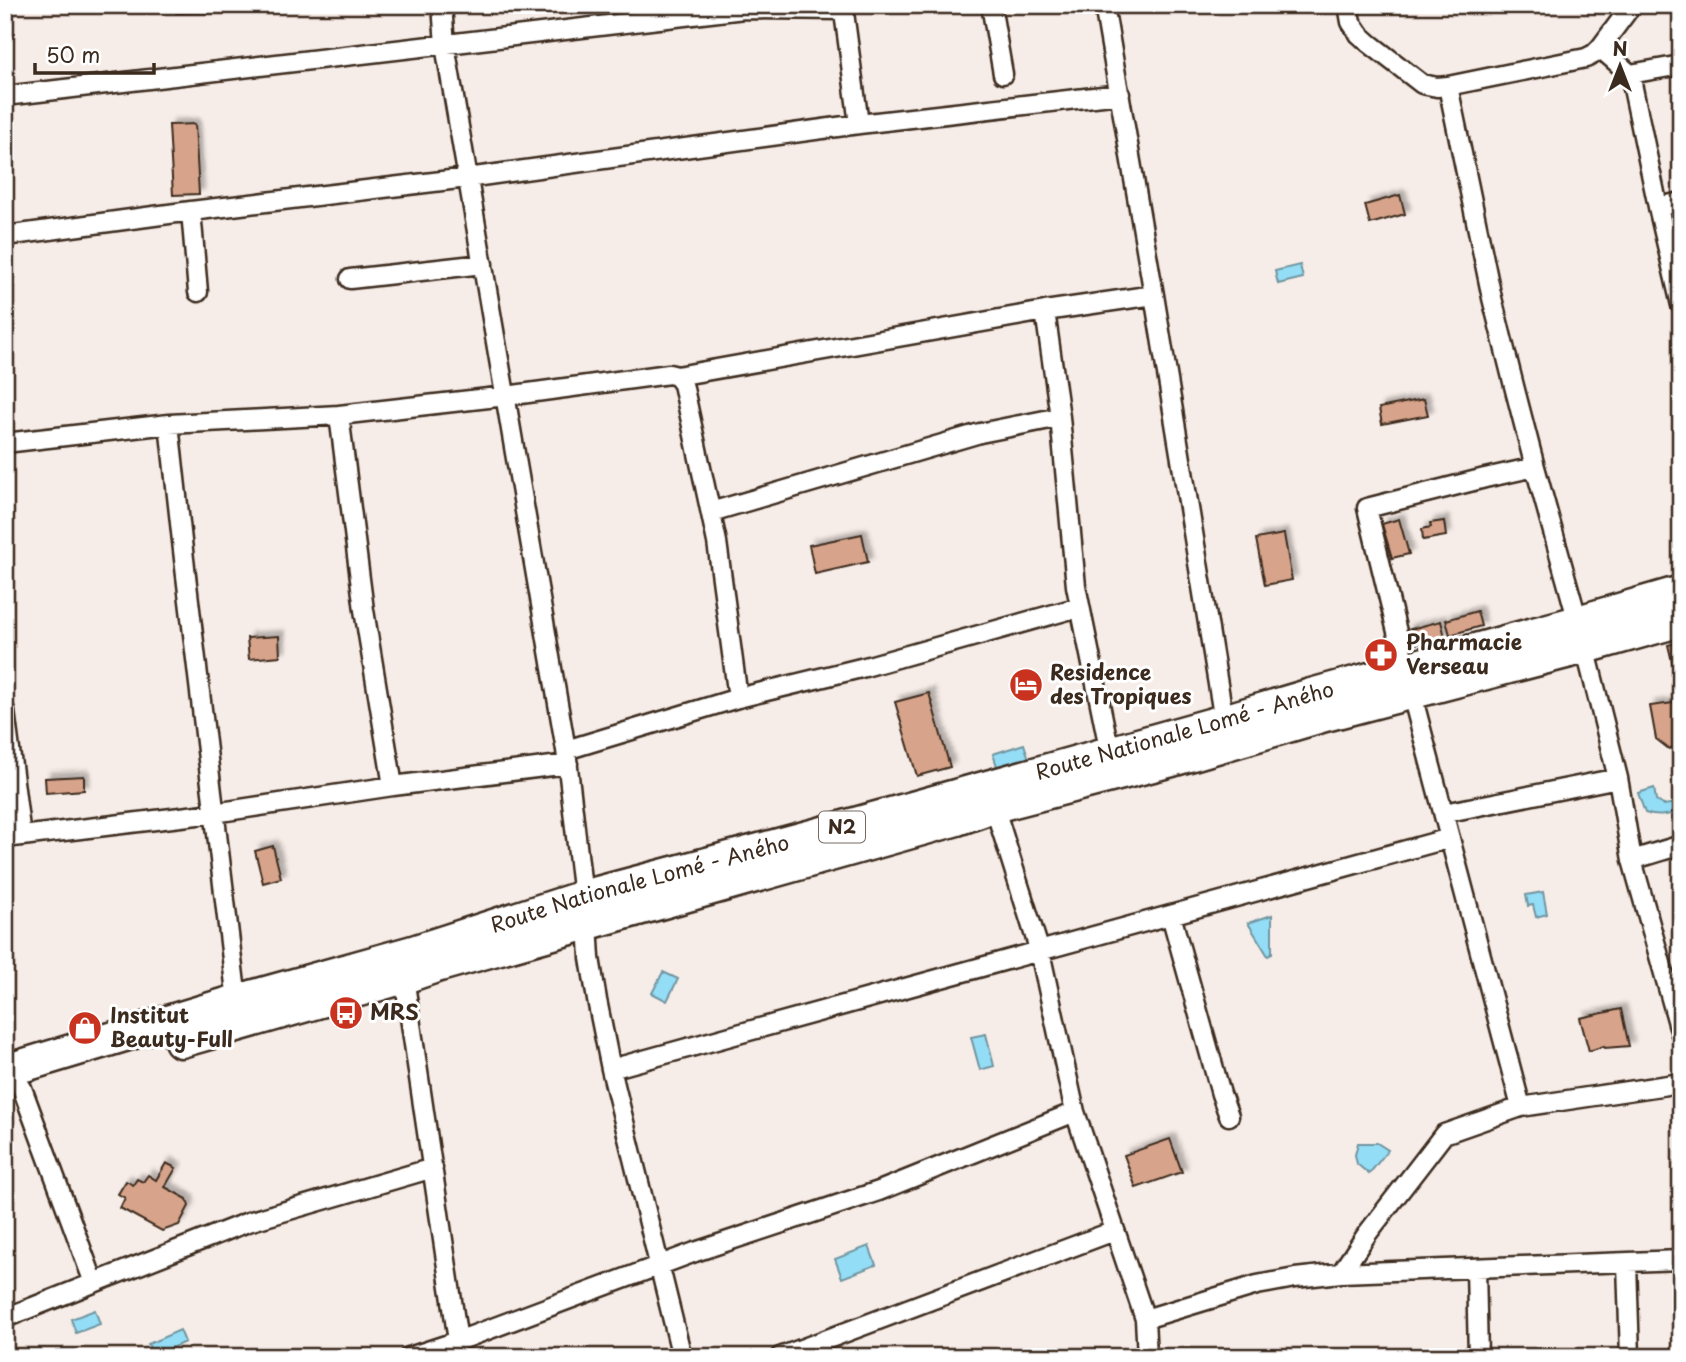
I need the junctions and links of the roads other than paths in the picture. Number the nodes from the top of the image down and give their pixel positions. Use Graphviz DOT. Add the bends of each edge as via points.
graph roads {
  1 [pos="442,5"];
  2 [pos="991,5"];
  3 [pos="1104,5"];
  4 [pos="1348,5"];
  5 [pos="1632,5"];
  6 [pos="843,8"];
  7 [pos="444,45"];
  8 [pos="1600,48"];
  9 [pos="1681,65"];
  10 [pos="1003,74"];
  11 [pos="1630,74"];
  12 [pos="1448,86"];
  13 [pos="1120,94"];
  14 [pos="5,96"];
  15 [pos="859,124"];
  16 [pos="467,178"];
  17 [pos="1681,202"];
  18 [pos="1658,207"];
  19 [pos="191,211"];
  20 [pos="5,236"];
  21 [pos="483,264"];
  22 [pos="351,279"];
  23 [pos="198,292"];
  24 [pos="1154,295"];
  25 [pos="1681,304"];
  26 [pos="1045,312"];
  27 [pos="677,376"];
  28 [pos="506,396"];
  29 [pos="340,415"];
  30 [pos="1060,417"];
  31 [pos="169,424"];
  32 [pos="5,443"];
  33 [pos="1535,467"];
  34 [pos="711,512"];
  35 [pos="1681,592"];
  36 [pos="1079,607"];
  37 [pos="1681,620"];
  38 [pos="1582,634"];
  39 [pos="1409,680"];
  40 [pos="738,698"];
  41 [pos="5,711"];
  42 [pos="1226,732"];
  43 [pos="1110,753"];
  44 [pos="567,757"];
  45 [pos="1618,778"];
  46 [pos="393,786"];
  47 [pos="994,807"];
  48 [pos="214,813"];
  49 [pos="1444,813"];
  50 [pos="13,837"];
  51 [pos="1450,838"];
  52 [pos="1681,845"];
  53 [pos="1632,860"];
  54 [pos="585,910"];
  55 [pos="1171,915"];
  56 [pos="1040,952"];
  57 [pos="404,977"];
  58 [pos="237,1001"];
  59 [pos="1679,1022"];
  60 [pos="611,1069"];
  61 [pos="1681,1083"];
  62 [pos="11,1084"];
  63 [pos="1521,1107"];
  64 [pos="1075,1112"];
  65 [pos="1229,1116"];
  66 [pos="433,1168"];
  67 [pos="1114,1231"];
  68 [pos="1681,1260"];
  69 [pos="1627,1263"];
  70 [pos="660,1264"];
  71 [pos="1476,1268"];
  72 [pos="1341,1273"];
  73 [pos="94,1283"];
  74 [pos="5,1318"];
  75 [pos="1145,1319"];
  76 [pos="458,1341"];
  77 [pos="409,1357"];
  78 [pos="682,1357"];
  79 [pos="780,1357"];
  80 [pos="1147,1357"];
  81 [pos="1478,1357"];
  82 [pos="1630,1357"];
  1 -- 7 [label="street"];
  2 -- 10 [label="street"];
  3 -- 13 [label="street"];
  4 -- 12 [label="street" via="1350,22 1369,43 1422,84"];
  5 -- 8 [label="street"];
  6 -- 7 [label="street" via="744,9"];
  6 -- 15 [label="street"];
  7 -- 14 [label="street"];
  7 -- 16 [label="street"];
  8 -- 11 [label="street"];
  8 -- 12 [label="street" via="1586,58"];
  9 -- 11 [label="street"];
  11 -- 18 [label="street"];
  12 -- 33 [label="street" via="1492,298"];
  13 -- 15 [label="street"];
  13 -- 24 [label="street"];
  15 -- 16 [label="street"];
  16 -- 19 [label="street"];
  16 -- 21 [label="street"];
  17 -- 18 [label="street"];
  18 -- 25 [label="street"];
  19 -- 20 [label="street"];
  19 -- 23 [label="street"];
  21 -- 22 [label="street"];
  21 -- 28 [label="street"];
  24 -- 26 [label="street"];
  24 -- 42 [label="street"];
  26 -- 27 [label="street"];
  26 -- 30 [label="street"];
  27 -- 28 [label="street"];
  27 -- 34 [label="street" via="683,384"];
  28 -- 29 [label="street"];
  28 -- 44 [label="street"];
  29 -- 31 [label="street"];
  29 -- 46 [label="street" via="364,610"];
  30 -- 34 [label="street" via="980,433"];
  30 -- 36 [label="street"];
  31 -- 32 [label="street"];
  31 -- 48 [label="street"];
  33 -- 38 [label="street"];
  33 -- 39 [label="street" via="1367,508"];
  34 -- 40 [label="street"];
  35 -- 38 [label="highway, Route Nationale Lomé - Aného / N2"];
  36 -- 40 [label="street"];
  36 -- 43 [label="street"];
  37 -- 38 [label="highway, Route Nationale Lomé - Aného / N2"];
  38 -- 39 [label="highway, Route Nationale Lomé - Aného / N2"];
  38 -- 45 [label="street"];
  39 -- 42 [label="highway, Route Nationale Lomé - Aného / N2"];
  39 -- 49 [label="street"];
  40 -- 44 [label="street"];
  41 -- 50 [label="street"];
  42 -- 43 [label="highway, Route Nationale Lomé - Aného / N2"];
  42 -- 47 [label="highway, Route Nationale Lomé - Aného / N2"];
  43 -- 54 [label="highway, Route Nationale Lomé - Aného / N2" via="816,835"];
  44 -- 46 [label="street"];
  44 -- 54 [label="street"];
  45 -- 49 [label="street"];
  45 -- 53 [label="street"];
  46 -- 48 [label="street"];
  47 -- 54 [label="highway, Route Nationale Lomé - Aného / N2"];
  47 -- 56 [label="street"];
  48 -- 50 [label="street"];
  48 -- 58 [label="street"];
  49 -- 51 [label="street"];
  51 -- 55 [label="street"];
  51 -- 63 [label="street"];
  52 -- 53 [label="street"];
  53 -- 59 [label="street"];
  54 -- 57 [label="highway, Route Nationale Lomé - Aného / N2"];
  54 -- 58 [label="highway, Route Nationale Lomé - Aného / N2"];
  54 -- 60 [label="street"];
  55 -- 56 [label="street"];
  55 -- 65 [label="street"];
  56 -- 60 [label="street"];
  56 -- 64 [label="street"];
  57 -- 62 [label="highway, Route Nationale Lomé - Aného / N2"];
  57 -- 66 [label="street"];
  58 -- 62 [label="highway, Route Nationale Lomé - Aného / N2"];
  60 -- 70 [label="street"];
  61 -- 63 [label="street"];
  62 -- 73 [label="street"];
  63 -- 72 [label="street" via="1444,1134"];
  64 -- 67 [label="street"];
  64 -- 70 [label="street" via="879,1191"];
  66 -- 73 [label="street" via="248,1222"];
  66 -- 76 [label="street"];
  67 -- 75 [label="street"];
  67 -- 79 [label="street"];
  68 -- 69 [label="street"];
  69 -- 71 [label="street"];
  69 -- 82 [label="street"];
  70 -- 76 [label="street"];
  70 -- 78 [label="street"];
  71 -- 72 [label="street"];
  71 -- 81 [label="street"];
  72 -- 75 [label="street" via="1256,1285"];
  73 -- 74 [label="street"];
  75 -- 80 [label="street"];
  76 -- 77 [label="street"];
}
